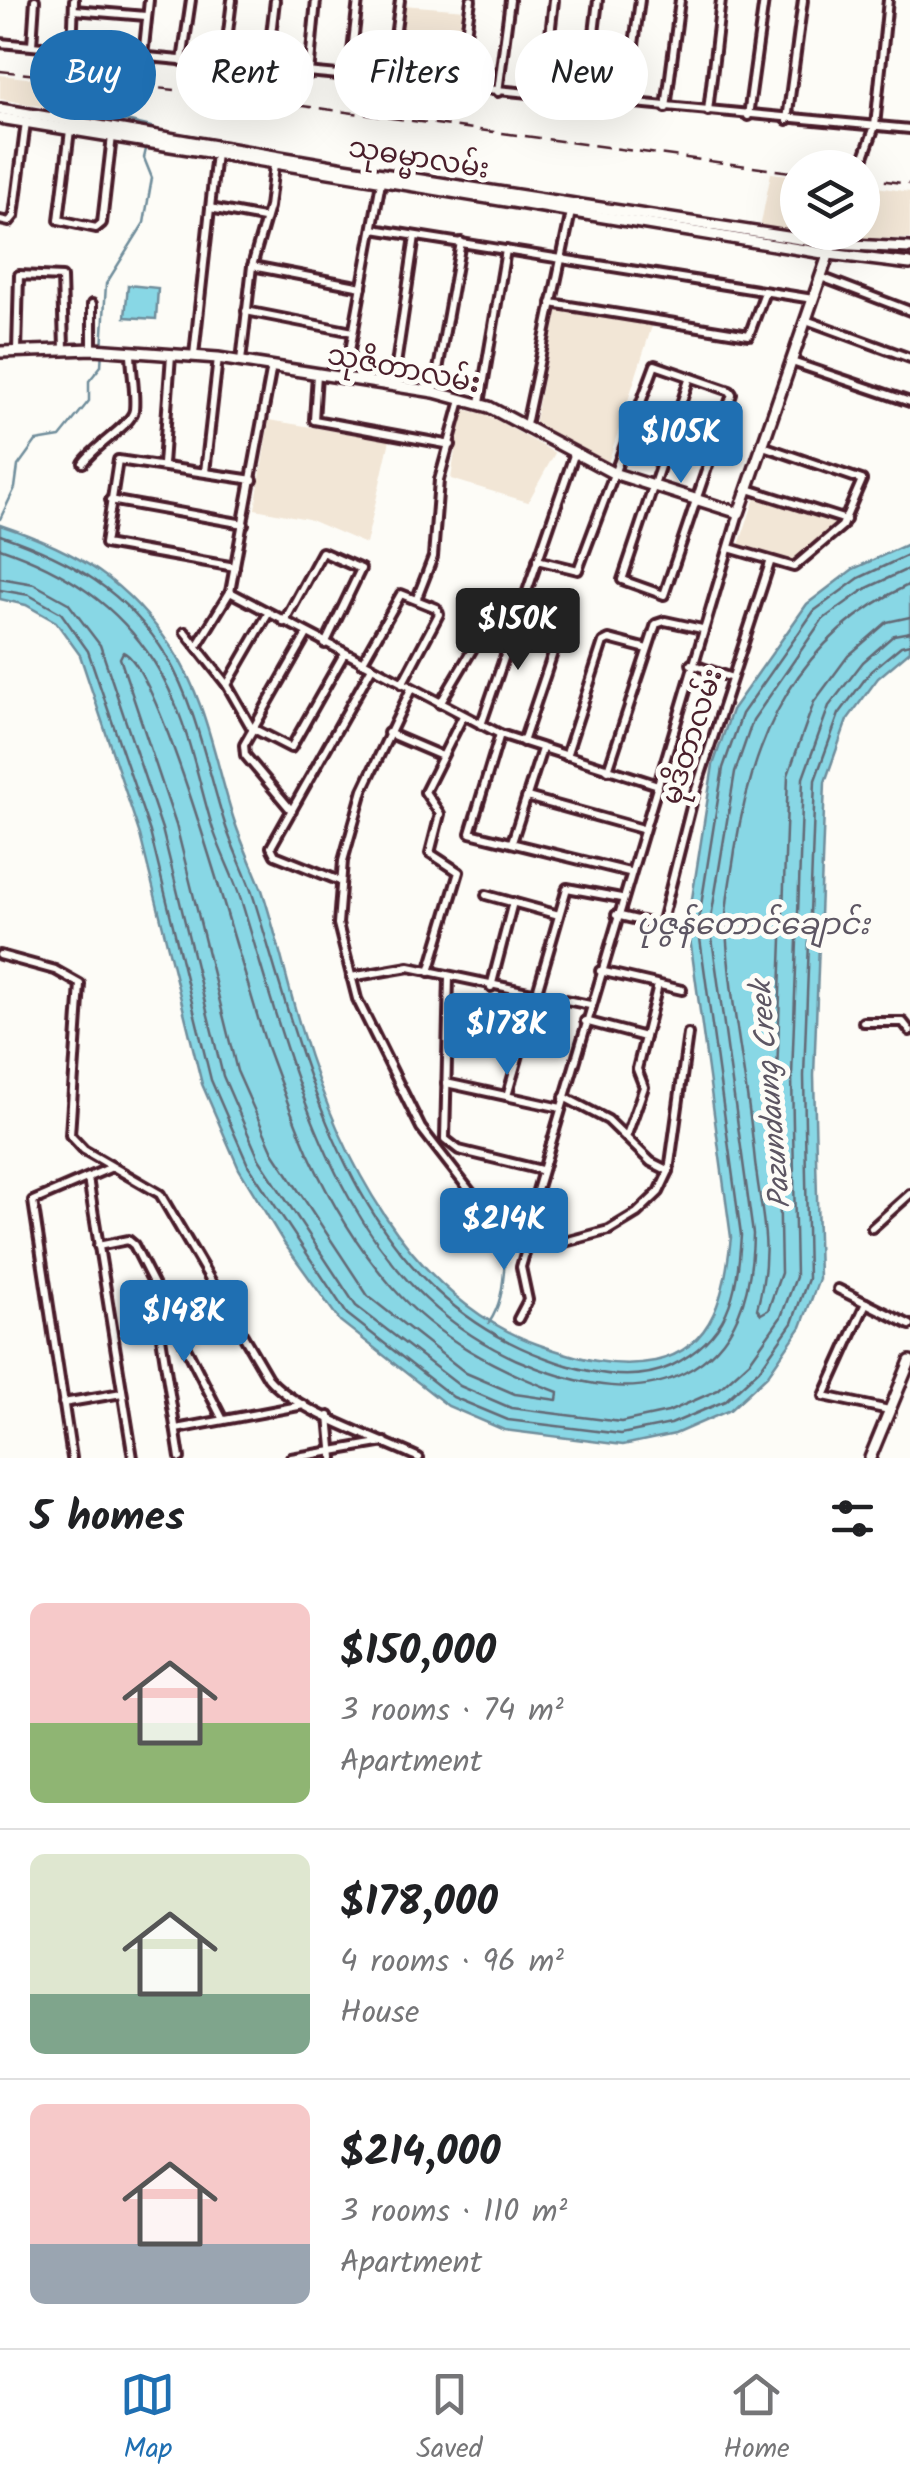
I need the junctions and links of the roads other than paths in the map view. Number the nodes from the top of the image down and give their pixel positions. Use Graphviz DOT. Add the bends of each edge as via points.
graph roads {
  1 [pos="35,0"];
  2 [pos="74,0"];
  3 [pos="148,0"];
  4 [pos="191,0"];
  5 [pos="232,0"];
  6 [pos="275,0"];
  7 [pos="316,0"];
  8 [pos="358,0"];
  9 [pos="400,0"];
  10 [pos="470,0"];
  11 [pos="510,0"];
  12 [pos="554,0"];
  13 [pos="598,0"];
  14 [pos="640,0"];
  15 [pos="680,0"];
  16 [pos="721,0"];
  17 [pos="764,0"];
  18 [pos="803,0"];
  19 [pos="888,0"];
  20 [pos="74,10"];
  21 [pos="146,16"];
  22 [pos="33,30"];
  23 [pos="73,30"];
  24 [pos="145,30"];
  25 [pos="187,30"];
  26 [pos="228,30"];
  27 [pos="272,30"];
  28 [pos="314,30"];
  29 [pos="355,30"];
  30 [pos="396,30"];
  31 [pos="466,30"];
  32 [pos="551,30"];
  33 [pos="594,30"];
  34 [pos="636,30"];
  35 [pos="0,42"];
  36 [pos="30,46"];
  37 [pos="495,92"];
  38 [pos="498,92"];
  39 [pos="515,94"];
  40 [pos="648,106"];
  41 [pos="666,108"];
  42 [pos="0,109"];
  43 [pos="708,112"];
  44 [pos="748,116"];
  45 [pos="0,118"];
  46 [pos="787,120"];
  47 [pos="26,122"];
  48 [pos="874,126"];
  49 [pos="910,129"];
  50 [pos="70,130"];
  51 [pos="112,136"];
  52 [pos="866,150"];
  53 [pos="216,151"];
  54 [pos="274,165"];
  55 [pos="309,166"];
  56 [pos="381,182"];
  57 [pos="210,208"];
  58 [pos="571,212"];
  59 [pos="264,218"];
  60 [pos="0,220"];
  61 [pos="372,229"];
  62 [pos="415,236"];
  63 [pos="780,241"];
  64 [pos="461,242"];
  65 [pos="780,242"];
  66 [pos="880,248"];
  67 [pos="910,248"];
  68 [pos="506,250"];
  69 [pos="831,250"];
  70 [pos="836,250"];
  71 [pos="560,260"];
  72 [pos="910,264"];
  73 [pos="252,266"];
  74 [pos="821,277"];
  75 [pos="362,287"];
  76 [pos="764,292"];
  77 [pos="813,299"];
  78 [pos="550,303"];
  79 [pos="92,304"];
  80 [pos="246,311"];
  81 [pos="910,311"];
  82 [pos="806,320"];
  83 [pos="353,332"];
  84 [pos="64,349"];
  85 [pos="93,350"];
  86 [pos="17,351"];
  87 [pos="0,352"];
  88 [pos="132,352"];
  89 [pos="171,354"];
  90 [pos="194,356"];
  91 [pos="218,358"];
  92 [pos="910,358"];
  93 [pos="241,362"];
  94 [pos="792,362"];
  95 [pos="272,366"];
  96 [pos="317,374"];
  97 [pos="690,376"];
  98 [pos="345,378"];
  99 [pos="394,384"];
  100 [pos="434,392"];
  101 [pos="461,398"];
  102 [pos="910,402"];
  103 [pos="480,404"];
  104 [pos="526,425"];
  105 [pos="451,445"];
  106 [pos="763,446"];
  107 [pos="574,455"];
  108 [pos="82,463"];
  109 [pos="163,464"];
  110 [pos="205,472"];
  111 [pos="612,473"];
  112 [pos="253,480"];
  113 [pos="654,488"];
  114 [pos="748,489"];
  115 [pos="110,500"];
  116 [pos="695,501"];
  117 [pos="735,512"];
  118 [pos="846,520"];
  119 [pos="244,524"];
  120 [pos="730,548"];
  121 [pos="538,560"];
  122 [pos="770,563"];
  123 [pos="235,567"];
  124 [pos="230,592"];
  125 [pos="417,598"];
  126 [pos="520,609"];
  127 [pos="268,614"];
  128 [pos="284,622"];
  129 [pos="702,630"];
  130 [pos="185,632"];
  131 [pos="307,634"];
  132 [pos="325,644"];
  133 [pos="197,646"];
  134 [pos="508,646"];
  135 [pos="647,649"];
  136 [pos="344,654"];
  137 [pos="362,663"];
  138 [pos="691,664"];
  139 [pos="372,668"];
  140 [pos="732,678"];
  141 [pos="402,684"];
  142 [pos="227,685"];
  143 [pos="411,689"];
  144 [pos="440,704"];
  145 [pos="463,716"];
  146 [pos="481,725"];
  147 [pos="252,728"];
  148 [pos="388,733"];
  149 [pos="500,734"];
  150 [pos="522,742"];
  151 [pos="542,748"];
  152 [pos="442,756"];
  153 [pos="566,756"];
  154 [pos="608,770"];
  155 [pos="655,784"];
  156 [pos="527,797"];
  157 [pos="292,811"];
  158 [pos="642,830"];
  159 [pos="512,842"];
  160 [pos="629,872"];
  161 [pos="340,880"];
  162 [pos="486,895"];
  163 [pos="621,898"];
  164 [pos="514,902"];
  165 [pos="558,914"];
  166 [pos="616,915"];
  167 [pos="661,926"];
  168 [pos="684,931"];
  169 [pos="0,955"];
  170 [pos="600,971"];
  171 [pos="429,972"];
  172 [pos="351,977"];
  173 [pos="448,977"];
  174 [pos="658,985"];
  175 [pos="491,987"];
  176 [pos="682,990"];
  177 [pos="537,995"];
  178 [pos="590,1005"];
  179 [pos="586,1021"];
  180 [pos="863,1022"];
  181 [pos="910,1031"];
  182 [pos="688,1034"];
  183 [pos="645,1037"];
  184 [pos="446,1083"];
  185 [pos="507,1096"];
  186 [pos="564,1098"];
  187 [pos="560,1108"];
  188 [pos="628,1135"];
  189 [pos="114,1166"];
  190 [pos="541,1170"];
  191 [pos="669,1171"];
  192 [pos="88,1177"];
  193 [pos="910,1194"];
  194 [pos="530,1214"];
  195 [pos="872,1228"];
  196 [pos="528,1238"];
  197 [pos="98,1246"];
  198 [pos="151,1278"];
  199 [pos="838,1289"];
  200 [pos="866,1303"];
  201 [pos="518,1320"];
  202 [pos="910,1326"];
  203 [pos="910,1360"];
  204 [pos="910,1384"];
  205 [pos="897,1392"];
  206 [pos="122,1393"];
  207 [pos="63,1403"];
  208 [pos="306,1405"];
  209 [pos="889,1410"];
  210 [pos="329,1416"];
  211 [pos="223,1420"];
  212 [pos="176,1429"];
  213 [pos="387,1442"];
  214 [pos="332,1455"];
  215 [pos="72,1458"];
  216 [pos="132,1458"];
  217 [pos="180,1458"];
  218 [pos="291,1458"];
  219 [pos="419,1458"];
  220 [pos="870,1458"];
  1 -- 22 [label="street"];
  2 -- 20 [label="street"];
  3 -- 21 [label="street"];
  4 -- 25 [label="street"];
  5 -- 26 [label="street"];
  6 -- 27 [label="street"];
  7 -- 28 [label="street"];
  8 -- 29 [label="street"];
  9 -- 30 [label="street"];
  10 -- 31 [label="street"];
  11 -- 38 [label="street"];
  12 -- 32 [label="street"];
  13 -- 33 [label="street"];
  14 -- 34 [label="street"];
  15 -- 41 [label="street"];
  16 -- 43 [label="street"];
  17 -- 44 [label="street"];
  18 -- 46 [label="street"];
  19 -- 48 [label="street"];
  20 -- 21 [label="street"];
  20 -- 23 [label="street"];
  21 -- 24 [label="street"];
  35 -- 36 [label="street"];
  37 -- 38 [label="street"];
  38 -- 39 [label="street"];
  40 -- 41 [label="street"];
  41 -- 43 [label="street"];
  42 -- 53 [label="main road, သုဓမ္မာလမ်း"];
  43 -- 44 [label="street"];
  44 -- 46 [label="street"];
  45 -- 47 [label="main road, သုဓမ္မာလမ်း"];
  46 -- 48 [label="street"];
  47 -- 50 [label="main road, သုဓမ္မာလမ်း"];
  47 -- 60 [label="street" via="12,220"];
  48 -- 49 [label="street"];
  48 -- 52 [label="street"];
  50 -- 51 [label="main road, သုဓမ္မာလမ်း"];
  50 -- 51 [label="street" via="59,220 100,227"];
  51 -- 53 [label="main road, သုဓမ္မာလမ်း"];
  53 -- 54 [label="main road, သုဓမ္မာလမ်း"];
  53 -- 55 [label="main road, သုဓမ္မာလမ်း"];
  53 -- 57 [label="street"];
  54 -- 55 [label="main road, သုဓမ္မာလမ်း"];
  54 -- 59 [label="street"];
  55 -- 56 [label="main road, သုဓမ္မာလမ်း"];
  55 -- 63 [label="main road, သုဓမ္မာလမ်း"];
  56 -- 58 [label="main road, သုဓမ္မာလမ်း"];
  56 -- 61 [label="street"];
  57 -- 59 [label="street"];
  57 -- 90 [label="street"];
  58 -- 65 [label="main road, သုဓမ္မာလမ်း"];
  58 -- 71 [label="street"];
  59 -- 73 [label="street"];
  61 -- 62 [label="street"];
  61 -- 75 [label="street"];
  62 -- 64 [label="street"];
  62 -- 99 [label="street"];
  64 -- 68 [label="street"];
  64 -- 100 [label="street"];
  66 -- 67 [label="main road"];
  68 -- 71 [label="street"];
  68 -- 103 [label="street"];
  69 -- 74 [label="main road"];
  70 -- 72 [label="main road"];
  71 -- 76 [label="street"];
  71 -- 78 [label="street"];
  73 -- 75 [label="street"];
  73 -- 80 [label="street"];
  74 -- 77 [label="main road"];
  74 -- 81 [label="street"];
  75 -- 83 [label="street"];
  76 -- 77 [label="street"];
  76 -- 78 [label="street" via="752,334"];
  77 -- 82 [label="main road"];
  78 -- 104 [label="street"];
  79 -- 85 [label="street"];
  80 -- 83 [label="street"];
  80 -- 93 [label="street"];
  82 -- 92 [label="street"];
  82 -- 94 [label="main road"];
  83 -- 98 [label="street"];
  84 -- 85 [label="main road"];
  84 -- 86 [label="main road"];
  84 -- 86 [label="street" via="62,277 16,276"];
  85 -- 88 [label="main road, သုဇိတာလမ်း"];
  86 -- 87 [label="main road"];
  88 -- 89 [label="main road, သုဇိတာလမ်း"];
  88 -- 108 [label="street" via="134,412"];
  89 -- 90 [label="main road, သုဇိတာလမ်း"];
  89 -- 109 [label="street"];
  90 -- 91 [label="main road, သုဇိတာလမ်း"];
  91 -- 93 [label="main road, သုဇိတာလမ်း"];
  91 -- 110 [label="street"];
  93 -- 95 [label="main road, သုဇိတာလမ်း"];
  94 -- 102 [label="street"];
  94 -- 106 [label="main road"];
  95 -- 96 [label="main road, သုဇိတာလမ်း"];
  95 -- 112 [label="street"];
  96 -- 98 [label="main road, သုဇိတာလမ်း"];
  96 -- 105 [label="street" via="314,420"];
  97 -- 111 [label="street" via="651,365"];
  97 -- 113 [label="street"];
  97 -- 116 [label="street" via="732,394"];
  98 -- 99 [label="main road, သုဇိတာလမ်း"];
  99 -- 100 [label="main road, သုဇိတာလမ်း"];
  100 -- 101 [label="main road, သုဇိတာလမ်း"];
  101 -- 103 [label="main road, သုဇိတာလမ်း"];
  101 -- 105 [label="street"];
  103 -- 104 [label="main road, သုဇိတာလမ်း"];
  104 -- 107 [label="main road, သုဇိတာလမ်း"];
  105 -- 125 [label="street" via="440,480 434,557"];
  106 -- 114 [label="main road"];
  106 -- 118 [label="street" via="862,480"];
  107 -- 111 [label="main road, သုဇိတာလမ်း"];
  107 -- 121 [label="street"];
  109 -- 110 [label="street"];
  109 -- 115 [label="street" via="120,458"];
  110 -- 112 [label="street"];
  111 -- 113 [label="main road, သုဇိတာလမ်း"];
  111 -- 121 [label="street" via="578,570"];
  112 -- 119 [label="street"];
  113 -- 116 [label="main road, သုဇိတာလမ်း"];
  113 -- 116 [label="street" via="622,580 662,596"];
  114 -- 117 [label="main road"];
  114 -- 118 [label="street"];
  115 -- 119 [label="street"];
  115 -- 123 [label="street" via="106,544"];
  116 -- 117 [label="main road, သုဇိတာလမ်း"];
  117 -- 120 [label="street"];
  118 -- 122 [label="street" via="794,567"];
  119 -- 123 [label="street"];
  120 -- 122 [label="street"];
  120 -- 129 [label="street"];
  121 -- 126 [label="street"];
  122 -- 140 [label="street, မုဒိတာလမ်း"];
  123 -- 124 [label="street"];
  124 -- 127 [label="street"];
  124 -- 133 [label="street"];
  125 -- 137 [label="street" via="401,594"];
  125 -- 141 [label="street" via="439,611"];
  126 -- 134 [label="street"];
  126 -- 150 [label="street" via="563,623"];
  127 -- 128 [label="street"];
  127 -- 142 [label="street"];
  128 -- 131 [label="street"];
  128 -- 132 [label="street" via="322,552 362,571"];
  129 -- 135 [label="street" via="659,622"];
  129 -- 138 [label="street"];
  130 -- 133 [label="street"];
  131 -- 132 [label="street"];
  131 -- 147 [label="street"];
  132 -- 136 [label="street"];
  133 -- 142 [label="street"];
  134 -- 144 [label="street" via="478,640"];
  134 -- 146 [label="street"];
  135 -- 153 [label="street" via="603,642"];
  135 -- 154 [label="street"];
  136 -- 137 [label="street"];
  136 -- 147 [label="street" via="291,748"];
  137 -- 139 [label="street"];
  138 -- 140 [label="street"];
  138 -- 155 [label="street"];
  139 -- 141 [label="street"];
  139 -- 157 [label="street"];
  140 -- 167 [label="street, မုဒိတာလမ်း"];
  141 -- 143 [label="street"];
  142 -- 147 [label="street"];
  143 -- 144 [label="street"];
  143 -- 148 [label="street"];
  144 -- 145 [label="street"];
  145 -- 146 [label="street"];
  145 -- 152 [label="street"];
  146 -- 149 [label="street"];
  147 -- 157 [label="street" via="245,755"];
  148 -- 152 [label="street"];
  148 -- 161 [label="street" via="363,790"];
  149 -- 150 [label="street"];
  149 -- 159 [label="street" via="470,833"];
  150 -- 151 [label="street"];
  151 -- 153 [label="street"];
  151 -- 156 [label="street"];
  152 -- 171 [label="street" via="425,792 440,814 430,853 459,872"];
  153 -- 154 [label="street"];
  154 -- 155 [label="street"];
  155 -- 158 [label="street"];
  156 -- 158 [label="street"];
  156 -- 159 [label="street"];
  157 -- 161 [label="street" via="272,852"];
  158 -- 160 [label="street"];
  159 -- 160 [label="street"];
  160 -- 163 [label="street"];
  161 -- 172 [label="street" via="338,924"];
  162 -- 164 [label="street"];
  163 -- 165 [label="street" via="570,886"];
  163 -- 166 [label="street"];
  164 -- 165 [label="street"];
  164 -- 175 [label="street"];
  165 -- 177 [label="street"];
  166 -- 167 [label="street"];
  166 -- 170 [label="street"];
  167 -- 168 [label="street"];
  169 -- 189 [label="street" via="48,968 81,988 70,1135"];
  170 -- 174 [label="street"];
  170 -- 178 [label="street"];
  171 -- 172 [label="street" via="403,968"];
  171 -- 173 [label="street"];
  172 -- 196 [label="street" via="420,1128 486,1213"];
  173 -- 175 [label="street"];
  173 -- 184 [label="street"];
  174 -- 176 [label="street"];
  174 -- 183 [label="street"];
  175 -- 177 [label="street"];
  177 -- 178 [label="street"];
  177 -- 185 [label="street"];
  178 -- 179 [label="street"];
  179 -- 183 [label="street"];
  179 -- 186 [label="street"];
  180 -- 181 [label="street" via="903,1022"];
  182 -- 191 [label="street"];
  183 -- 188 [label="street" via="638,1069 644,1087"];
  184 -- 185 [label="street"];
  184 -- 190 [label="street" via="449,1146"];
  185 -- 187 [label="street"];
  186 -- 187 [label="street"];
  186 -- 188 [label="street"];
  187 -- 190 [label="street"];
  188 -- 191 [label="street" via="651,1162"];
  189 -- 192 [label="street"];
  189 -- 208 [label="street" via="160,1194 268,1378"];
  190 -- 194 [label="street"];
  191 -- 196 [label="street" via="659,1192 609,1230 550,1246"];
  192 -- 197 [label="street"];
  192 -- 207 [label="street" via="33,1201"];
  193 -- 195 [label="street"];
  196 -- 201 [label="street" via="521,1266 528,1300"];
  197 -- 198 [label="street" via="131,1242"];
  197 -- 206 [label="street"];
  198 -- 211 [label="street"];
  198 -- 212 [label="street"];
  199 -- 200 [label="street"];
  200 -- 202 [label="street"];
  200 -- 209 [label="street" via="824,1396"];
  203 -- 205 [label="main road"];
  204 -- 205 [label="street"];
  205 -- 209 [label="main road"];
  206 -- 207 [label="street"];
  206 -- 216 [label="street"];
  207 -- 215 [label="street"];
  208 -- 210 [label="street"];
  208 -- 211 [label="street"];
  209 -- 220 [label="main road"];
  210 -- 213 [label="street"];
  210 -- 214 [label="street"];
  211 -- 212 [label="street"];
  212 -- 217 [label="street"];
  213 -- 214 [label="street"];
  213 -- 219 [label="street"];
  214 -- 218 [label="street"];
}
